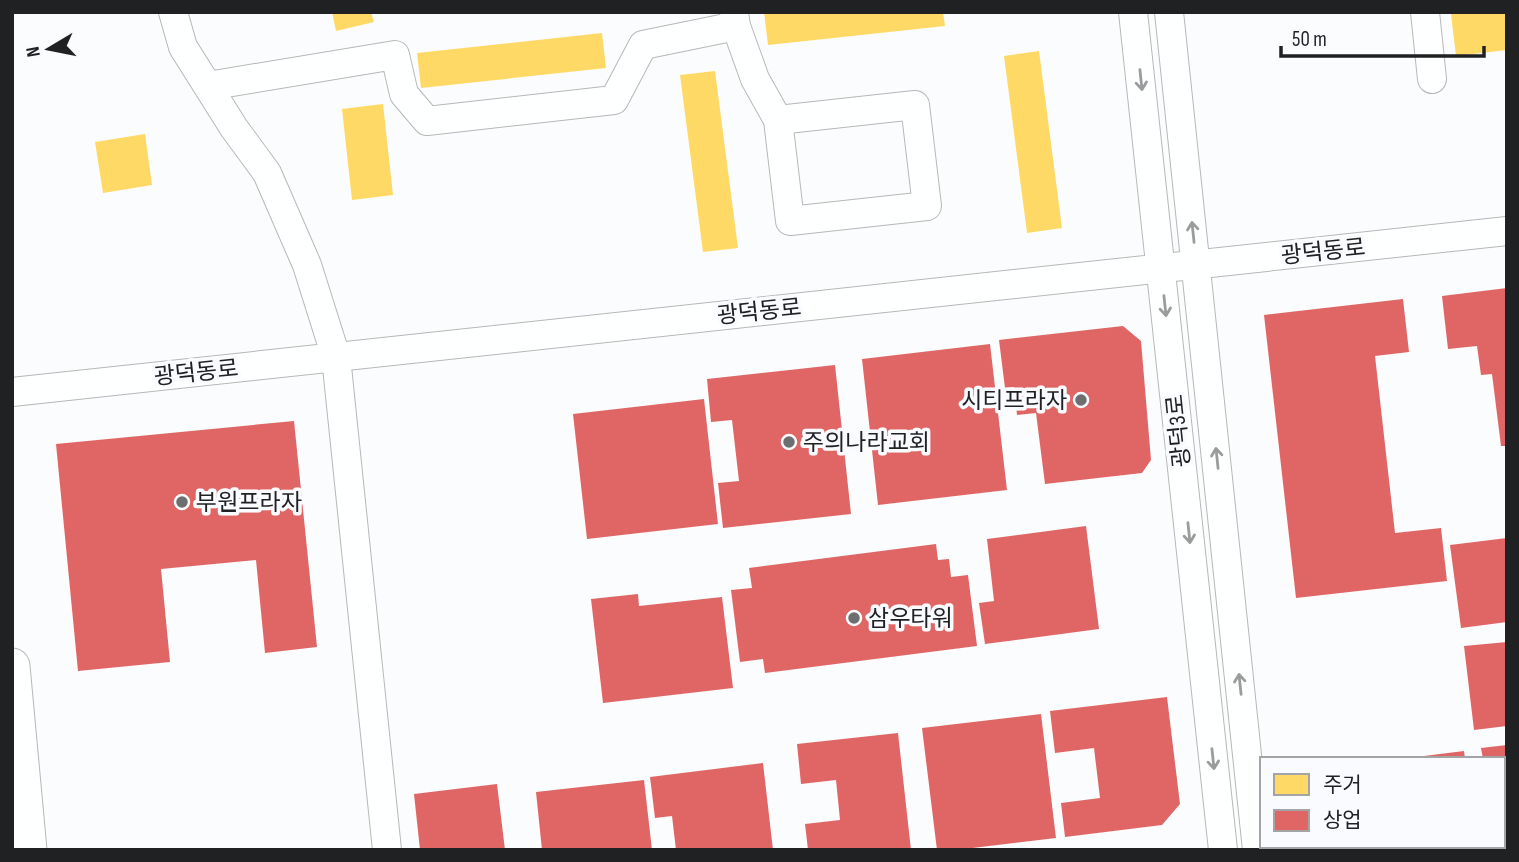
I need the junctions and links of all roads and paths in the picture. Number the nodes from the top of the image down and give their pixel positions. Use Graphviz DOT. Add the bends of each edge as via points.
graph roads {
  1 [pos="173,12"];
  2 [pos="1133,12"];
  3 [pos="1169,12"];
  4 [pos="1425,12"];
  5 [pos="735,19"];
  6 [pos="1432,79"];
  7 [pos="208,86"];
  8 [pos="778,120"];
  9 [pos="1507,231"];
  10 [pos="1196,264"];
  11 [pos="1161,268"];
  12 [pos="336,357"];
  13 [pos="12,392"];
  14 [pos="12,666"];
  15 [pos="29,850"];
  16 [pos="387,850"];
  17 [pos="1223,850"];
  18 [pos="1257,850"];
  1 -- 7 [label="street" via="183,47"];
  2 -- 11 [label="street, 광덕3로, one-way"];
  10 -- 3 [label="street, 광덕3로, one-way"];
  4 -- 6 [label="street"];
  5 -- 7 [label="street" via="643,45 614,100 601,102 428,121 404,94 395,55"];
  5 -- 8 [label="street" via="755,79"];
  7 -- 12 [label="street" via="267,173 307,265"];
  8 -- 8 [label="street" via="790,222 927,206 915,105"];
  9 -- 10 [label="street, 광덕동로"];
  10 -- 11 [label="street, 광덕동로"];
  18 -- 10 [label="street, 광덕3로, one-way"];
  11 -- 12 [label="street, 광덕동로"];
  11 -- 17 [label="street, 광덕3로, one-way"];
  12 -- 13 [label="street, 광덕동로"];
  12 -- 16 [label="street"];
  14 -- 15 [label="main road"];
}
